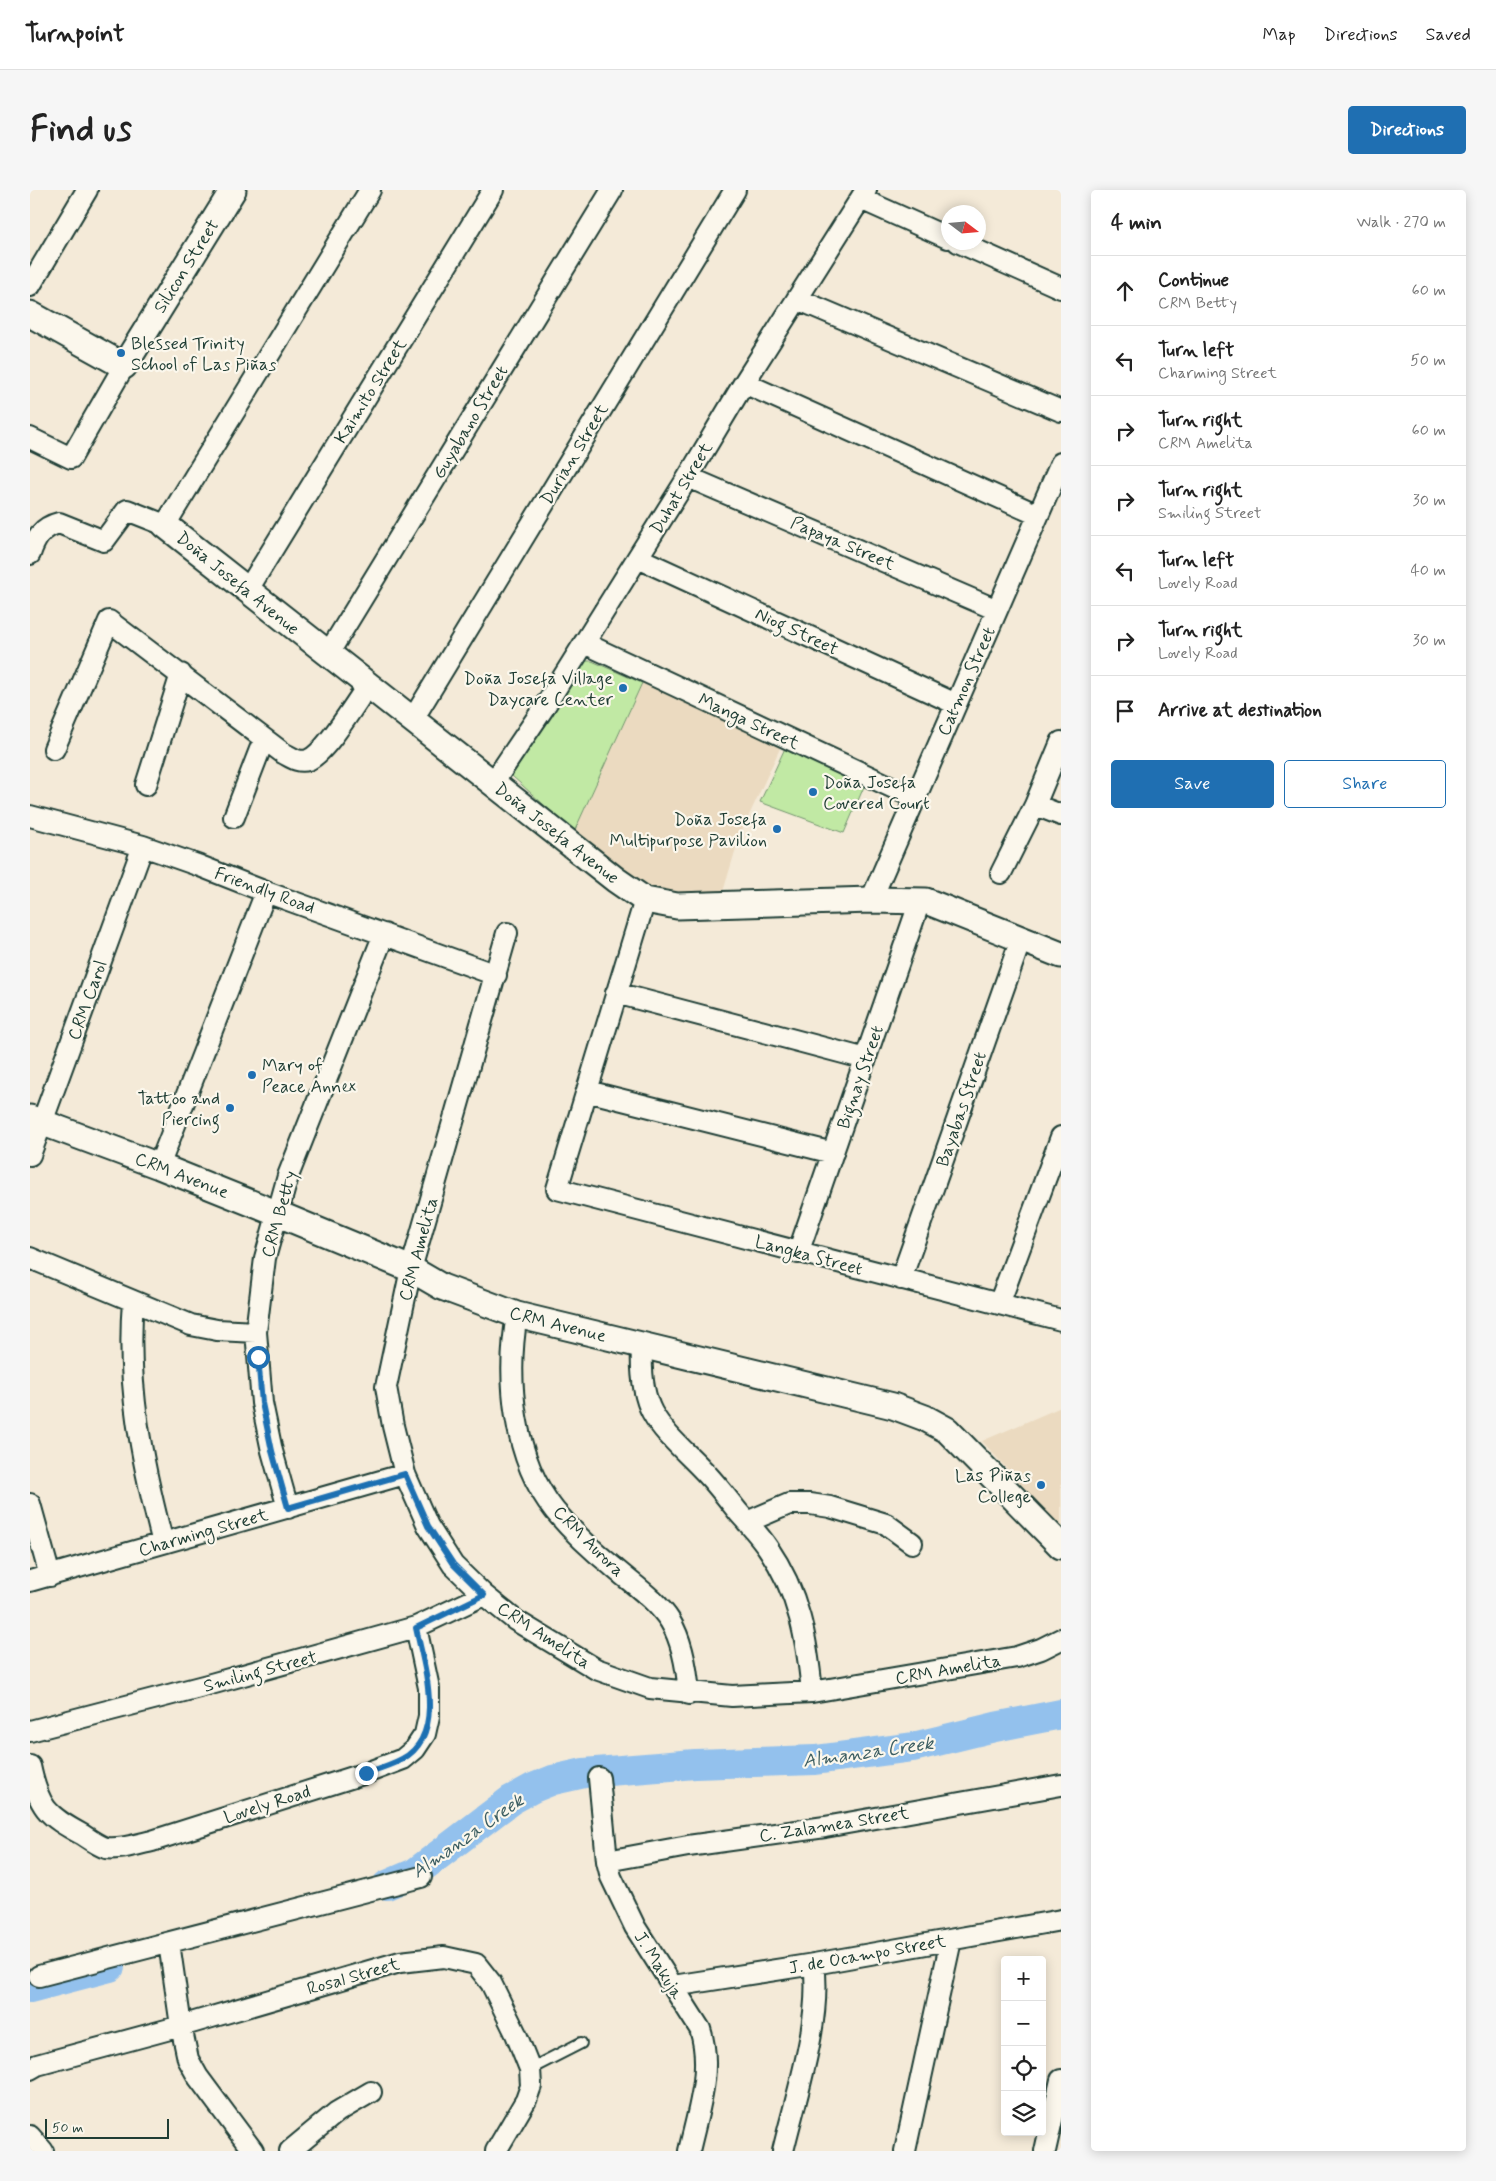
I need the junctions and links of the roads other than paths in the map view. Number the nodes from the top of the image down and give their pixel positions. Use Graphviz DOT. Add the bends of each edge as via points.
graph roads {
  1 [pos="87,190"];
  2 [pos="232,190"];
  3 [pos="370,190"];
  4 [pos="493,190"];
  5 [pos="612,190"];
  6 [pos="735,190"];
  7 [pos="863,195"];
  8 [pos="941,234"];
  9 [pos="976,250"];
  10 [pos="30,286"];
  11 [pos="1061,288"];
  12 [pos="797,299"];
  13 [pos="30,314"];
  14 [pos="124,366"];
  15 [pos="744,383"];
  16 [pos="1061,411"];
  17 [pos="30,438"];
  18 [pos="1061,463"];
  19 [pos="688,477"];
  20 [pos="1038,515"];
  21 [pos="165,525"];
  22 [pos="32,544"];
  23 [pos="638,558"];
  24 [pos="247,591"];
  25 [pos="997,610"];
  26 [pos="584,644"];
  27 [pos="328,654"];
  28 [pos="181,674"];
  29 [pos="368,685"];
  30 [pos="956,704"];
  31 [pos="413,719"];
  32 [pos="264,738"];
  33 [pos="1061,742"];
  34 [pos="54,749"];
  35 [pos="493,783"];
  36 [pos="146,785"];
  37 [pos="915,798"];
  38 [pos="1035,805"];
  39 [pos="1061,815"];
  40 [pos="30,816"];
  41 [pos="234,817"];
  42 [pos="143,846"];
  43 [pos="1001,873"];
  44 [pos="266,892"];
  45 [pos="645,900"];
  46 [pos="871,900"];
  47 [pos="920,901"];
  48 [pos="507,933"];
  49 [pos="384,934"];
  50 [pos="1021,939"];
  51 [pos="1061,955"];
  52 [pos="496,975"];
  53 [pos="616,993"];
  54 [pos="866,1059"];
  55 [pos="586,1091"];
  56 [pos="36,1120"];
  57 [pos="1061,1137"];
  58 [pos="833,1153"];
  59 [pos="30,1155"];
  60 [pos="159,1166"];
  61 [pos="276,1213"];
  62 [pos="798,1253"];
  63 [pos="30,1258"];
  64 [pos="411,1269"];
  65 [pos="902,1279"];
  66 [pos="133,1301"];
  67 [pos="999,1304"];
  68 [pos="517,1315"];
  69 [pos="1061,1320"];
  70 [pos="256,1332"];
  71 [pos="642,1346"];
  72 [pos="405,1474"];
  73 [pos="30,1504"];
  74 [pos="288,1508"];
  75 [pos="747,1522"];
  76 [pos="163,1543"];
  77 [pos="912,1543"];
  78 [pos="1061,1546"];
  79 [pos="50,1576"];
  80 [pos="30,1582"];
  81 [pos="484,1595"];
  82 [pos="416,1628"];
  83 [pos="1061,1639"];
  84 [pos="812,1692"];
  85 [pos="689,1694"];
  86 [pos="30,1731"];
  87 [pos="30,1766"];
  88 [pos="599,1778"];
  89 [pos="1061,1785"];
  90 [pos="607,1861"];
  91 [pos="421,1877"];
  92 [pos="1061,1920"];
  93 [pos="951,1940"];
  94 [pos="170,1943"];
  95 [pos="814,1964"];
  96 [pos="38,1976"];
  97 [pos="673,1986"];
  98 [pos="181,2026"];
  99 [pos="581,2044"];
  100 [pos="30,2069"];
  101 [pos="530,2069"];
  102 [pos="1061,2080"];
  103 [pos="371,2092"];
  104 [pos="30,2136"];
  105 [pos="43,2151"];
  106 [pos="253,2151"];
  107 [pos="290,2151"];
  108 [pos="496,2151"];
  109 [pos="690,2151"];
  110 [pos="783,2151"];
  111 [pos="905,2151"];
  112 [pos="1045,2151"];
  1 -- 10 [label="street"];
  2 -- 14 [label="street, Silicon Street"];
  3 -- 21 [label="street"];
  4 -- 24 [label="street, Kaimito Street"];
  5 -- 27 [label="street, Guyabano Street"];
  6 -- 31 [label="street, Durian Street"];
  7 -- 8 [label="street"];
  7 -- 12 [label="street, Duhat Street"];
  9 -- 11 [label="street"];
  12 -- 15 [label="street, Duhat Street"];
  12 -- 16 [label="street"];
  13 -- 14 [label="street"];
  14 -- 17 [label="street, Silicon Street" via="71,458"];
  15 -- 19 [label="street, Duhat Street"];
  15 -- 20 [label="street"];
  18 -- 20 [label="street, Catmon Street"];
  19 -- 23 [label="street, Duhat Street"];
  19 -- 25 [label="street, Papaya Street"];
  20 -- 25 [label="street, Catmon Street"];
  21 -- 22 [label="street, Doña Josefa Avenue" via="129,510 124,512 104,541 59,523 49,527"];
  21 -- 24 [label="street, Doña Josefa Avenue"];
  23 -- 26 [label="street, Duhat Street"];
  23 -- 30 [label="street, Niog Street"];
  24 -- 27 [label="street, Doña Josefa Avenue"];
  25 -- 30 [label="street, Catmon Street"];
  26 -- 35 [label="street, Duhat Street"];
  26 -- 37 [label="street, Manga Street"];
  27 -- 29 [label="street, Doña Josefa Avenue"];
  28 -- 32 [label="street"];
  28 -- 34 [label="street" via="109,621"];
  28 -- 36 [label="street"];
  29 -- 31 [label="street, Doña Josefa Avenue"];
  29 -- 32 [label="street" via="322,750 308,760 296,760"];
  30 -- 37 [label="street, Catmon Street"];
  31 -- 35 [label="street, Doña Josefa Avenue"];
  32 -- 41 [label="street"];
  33 -- 38 [label="street"];
  35 -- 45 [label="street, Doña Josefa Avenue"];
  37 -- 46 [label="street, Catmon Street"];
  38 -- 39 [label="street"];
  38 -- 43 [label="street"];
  40 -- 42 [label="street, Friendly Road"];
  42 -- 44 [label="street, Friendly Road"];
  42 -- 56 [label="street, CRM Carol"];
  44 -- 49 [label="street, Friendly Road"];
  44 -- 60 [label="street"];
  45 -- 46 [label="street, Doña Josefa Avenue" via="677,906"];
  45 -- 53 [label="street"];
  46 -- 47 [label="street, Doña Josefa Avenue"];
  47 -- 50 [label="street, Doña Josefa Avenue"];
  47 -- 54 [label="street, Bignay Street"];
  48 -- 52 [label="street, CRM Amelita"];
  49 -- 52 [label="street, Friendly Road"];
  49 -- 61 [label="street, CRM Betty"];
  50 -- 51 [label="street, Doña Josefa Avenue"];
  50 -- 65 [label="street, Bayabas Street"];
  52 -- 64 [label="street, CRM Amelita"];
  53 -- 54 [label="street"];
  53 -- 55 [label="street"];
  54 -- 58 [label="street, Bignay Street"];
  55 -- 58 [label="street"];
  55 -- 62 [label="street, Langka Street" via="557,1189"];
  56 -- 59 [label="street, CRM Carol"];
  56 -- 60 [label="street, CRM Avenue"];
  57 -- 67 [label="street"];
  58 -- 62 [label="street, Bignay Street"];
  60 -- 61 [label="street, CRM Avenue"];
  61 -- 64 [label="street, CRM Avenue"];
  61 -- 70 [label="street, CRM Betty" via="265,1258"];
  62 -- 65 [label="street, Langka Street"];
  63 -- 66 [label="street"];
  64 -- 68 [label="street, CRM Avenue" via="442,1288"];
  64 -- 72 [label="street, CRM Amelita" via="386,1387"];
  65 -- 67 [label="street, Langka Street"];
  66 -- 70 [label="street" via="191,1325"];
  66 -- 76 [label="street" via="130,1335 137,1433"];
  67 -- 69 [label="street, Langka Street"];
  68 -- 71 [label="street, CRM Avenue"];
  68 -- 85 [label="street, CRM Aurora" via="511,1352 511,1381 524,1450 535,1477 554,1509 574,1531 670,1620 680,1643"];
  70 -- 74 [label="street, CRM Betty" via="262,1403"];
  71 -- 75 [label="street" via="645,1392 652,1413"];
  71 -- 78 [label="street, CRM Avenue" via="893,1406 925,1418 947,1430"];
  72 -- 74 [label="street, Charming Street"];
  72 -- 81 [label="street, CRM Amelita" via="428,1526 453,1564"];
  73 -- 79 [label="street"];
  74 -- 76 [label="street, Charming Street"];
  75 -- 77 [label="street" via="789,1504 817,1505 886,1524"];
  75 -- 84 [label="street" via="768,1548 787,1580 800,1614 808,1645"];
  76 -- 79 [label="street, Charming Street"];
  79 -- 80 [label="street, Charming Street"];
  81 -- 82 [label="street, Smiling Street"];
  81 -- 85 [label="street, CRM Amelita" via="515,1620 596,1669 650,1688"];
  82 -- 86 [label="street, Smiling Street"];
  82 -- 87 [label="street, Lovely Road" via="429,1688 425,1734 415,1749 402,1759 366,1773 152,1841 106,1848 54,1818 42,1806"];
  83 -- 84 [label="street, CRM Amelita" via="1017,1657"];
  84 -- 85 [label="street, CRM Amelita" via="732,1696"];
  88 -- 90 [label="street, J. Makuja"];
  89 -- 90 [label="street, C. Zalamea Street"];
  90 -- 97 [label="street, J. Makuja" via="610,1877 635,1927"];
  91 -- 94 [label="street"];
  92 -- 93 [label="street, J. de Ocampo Street"];
  93 -- 95 [label="street, J. de Ocampo Street"];
  93 -- 111 [label="street"];
  94 -- 96 [label="street"];
  94 -- 98 [label="street"];
  95 -- 97 [label="street, J. de Ocampo Street"];
  95 -- 110 [label="street" via="816,1998"];
  97 -- 109 [label="street, J. Makuja" via="700,2029 706,2054"];
  98 -- 100 [label="street, Rosal Street"];
  98 -- 101 [label="street, Rosal Street" via="400,1962 444,1957 476,1964 491,1984"];
  98 -- 106 [label="street" via="188,2059 198,2077"];
  99 -- 101 [label="lane"];
  101 -- 108 [label="street, Rosal Street" via="531,2086 526,2100"];
  102 -- 112 [label="street"];
  103 -- 107 [label="street" via="337,2112"];
  104 -- 105 [label="street"];
}
